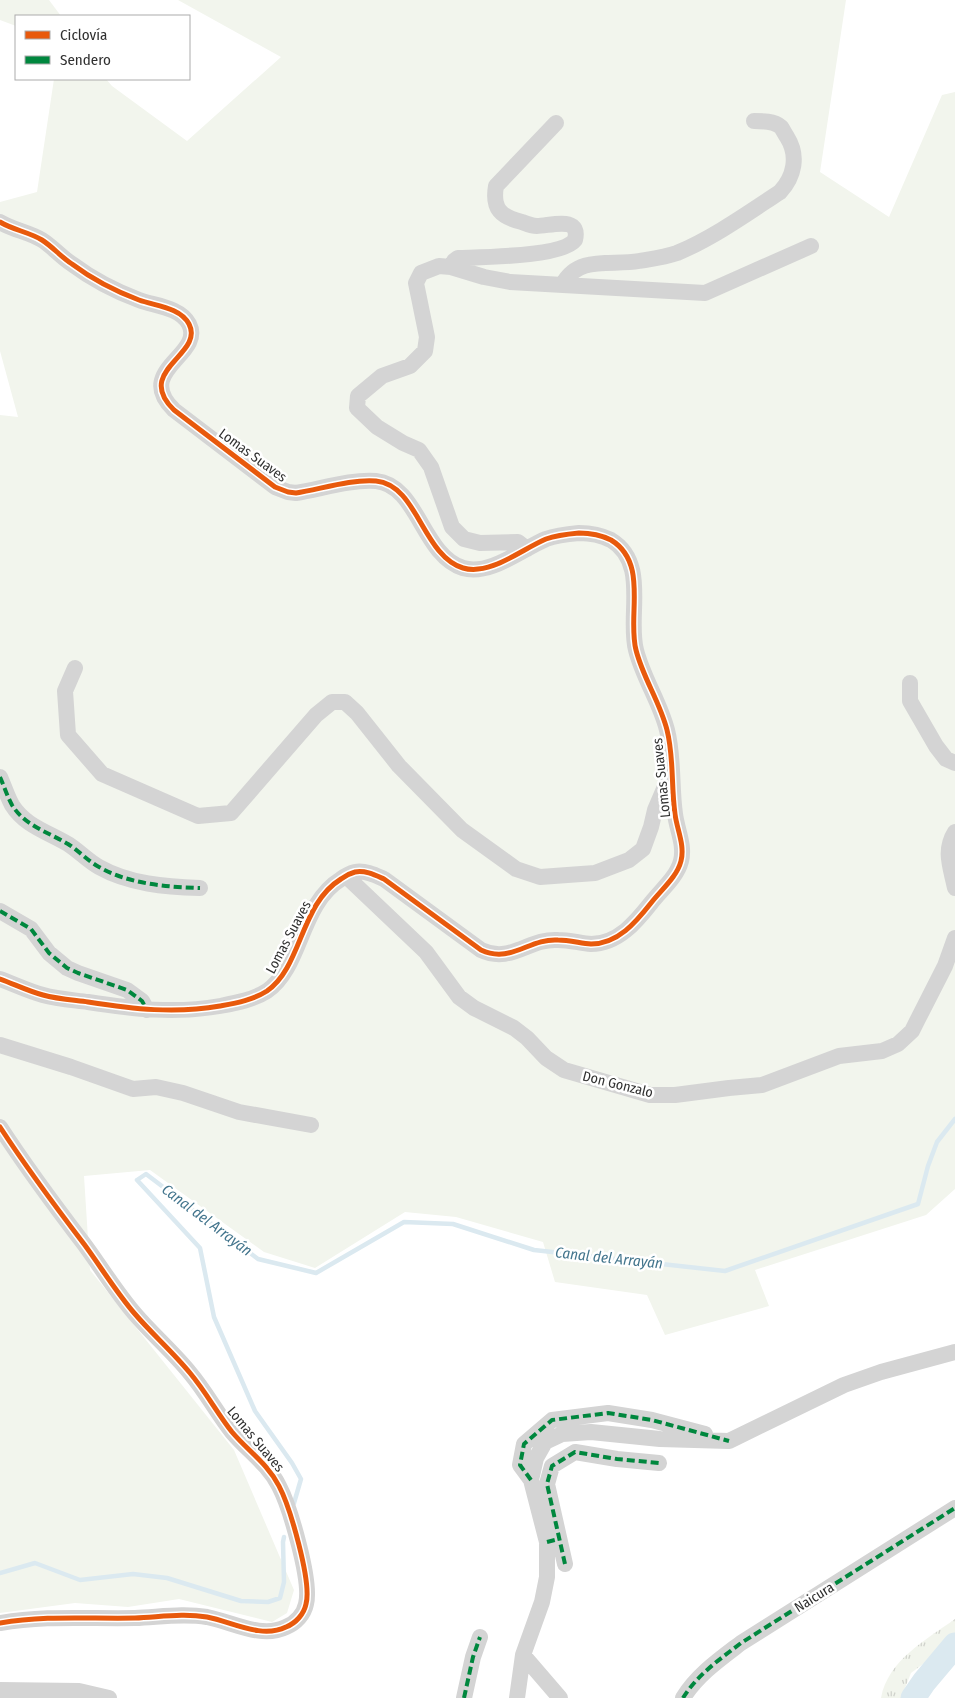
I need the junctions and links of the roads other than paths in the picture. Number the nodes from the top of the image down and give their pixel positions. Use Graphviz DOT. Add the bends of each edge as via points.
graph roads {
  1 [pos="754,121"];
  2 [pos="556,123"];
  3 [pos="0,222"];
  4 [pos="811,246"];
  5 [pos="451,266"];
  6 [pos="562,284"];
  7 [pos="527,549"];
  8 [pos="75,668"];
  9 [pos="910,683"];
  10 [pos="955,763"];
  11 [pos="672,771"];
  12 [pos="0,777"];
  13 [pos="955,832"];
  14 [pos="346,876"];
  15 [pos="200,888"];
  16 [pos="955,888"];
  17 [pos="0,911"];
  18 [pos="955,938"];
  19 [pos="0,979"];
  20 [pos="147,1010"];
  21 [pos="0,1045"];
  22 [pos="311,1125"];
  23 [pos="0,1127"];
  24 [pos="955,1352"];
  25 [pos="659,1463"];
  26 [pos="955,1508"];
  27 [pos="553,1540"];
  28 [pos="565,1564"];
  29 [pos="0,1623"];
  30 [pos="480,1637"];
  31 [pos="524,1655"];
  32 [pos="0,1690"];
  33 [pos="109,1698"];
  34 [pos="464,1698"];
  35 [pos="517,1698"];
  36 [pos="560,1698"];
  37 [pos="683,1698"];
  1 -- 6 [label="street" via="781,127 792,145 793,169 780,192 732,224 676,253 637,262 581,266 572,271"];
  2 -- 5 [label="street" via="496,186 495,197 498,208 507,218 535,226 567,223 576,232 575,240 569,246 530,254 458,258"];
  3 -- 7 [label="street, Lomas Suaves" via="43,241 72,264 112,288 176,312 185,319 190,328 190,338 185,349 164,373 165,398 174,410 274,487 296,493 370,481 390,484 404,496 436,547 455,564 469,569 490,566"];
  4 -- 6 [label="street" via="705,293"];
  5 -- 6 [label="street" via="510,282"];
  5 -- 7 [label="street" via="430,268 421,273 416,283 427,337 425,351 410,366 382,376 358,396 357,408 377,427 419,450 432,468 452,527 464,539 480,543 518,542"];
  7 -- 11 [label="street, Lomas Suaves" via="555,536 583,533 609,539 628,559 635,594 636,653 667,729"];
  8 -- 11 [label="street" via="66,691 68,735 102,774 198,816 231,813 316,715 332,702 345,702 399,766 462,830 516,870 540,877 595,873 630,860 643,849"];
  9 -- 10 [label="street" via="910,702 936,746 946,759"];
  11 -- 14 [label="street, Lomas Suaves" via="675,815 682,847 679,866 633,924 604,942 588,944 553,940 503,955 488,953 384,879 369,872"];
  12 -- 15 [label="street" via="12,806 25,820 80,851 97,866 144,882"];
  13 -- 16 [label="street" via="948,855"];
  14 -- 18 [label="street, Don Gonzalo" via="426,952 459,997 474,1008 514,1028 564,1070 650,1095 762,1085 839,1056 882,1051 898,1044 912,1031 945,966"];
  14 -- 20 [label="street, Lomas Suaves" via="318,902 286,968 266,991 240,1002 205,1009"];
  17 -- 20 [label="street" via="31,929 49,953 67,968 127,990 142,1001"];
  19 -- 20 [label="street, Lomas Suaves" via="54,998"];
  21 -- 22 [label="street" via="133,1089 156,1087 239,1112"];
  23 -- 29 [label="street, Lomas Suaves" via="123,1299 190,1372 234,1434 273,1475 288,1509 308,1597 297,1620 284,1628 267,1631 189,1615 52,1617"];
  24 -- 27 [label="street" via="844,1385 729,1441 660,1440 591,1432 562,1434 545,1442 536,1458 531,1480"];
  25 -- 27 [label="street" via="575,1452 552,1466 547,1484"];
  26 -- 37 [label="street, Naicura" via="742,1643 709,1668"];
  27 -- 28 [label="street"];
  27 -- 31 [label="street" via="545,1591"];
  30 -- 34 [label="street"];
  31 -- 35 [label="street"];
  31 -- 36 [label="street"];
  32 -- 33 [label="street" via="80,1691"];
}
